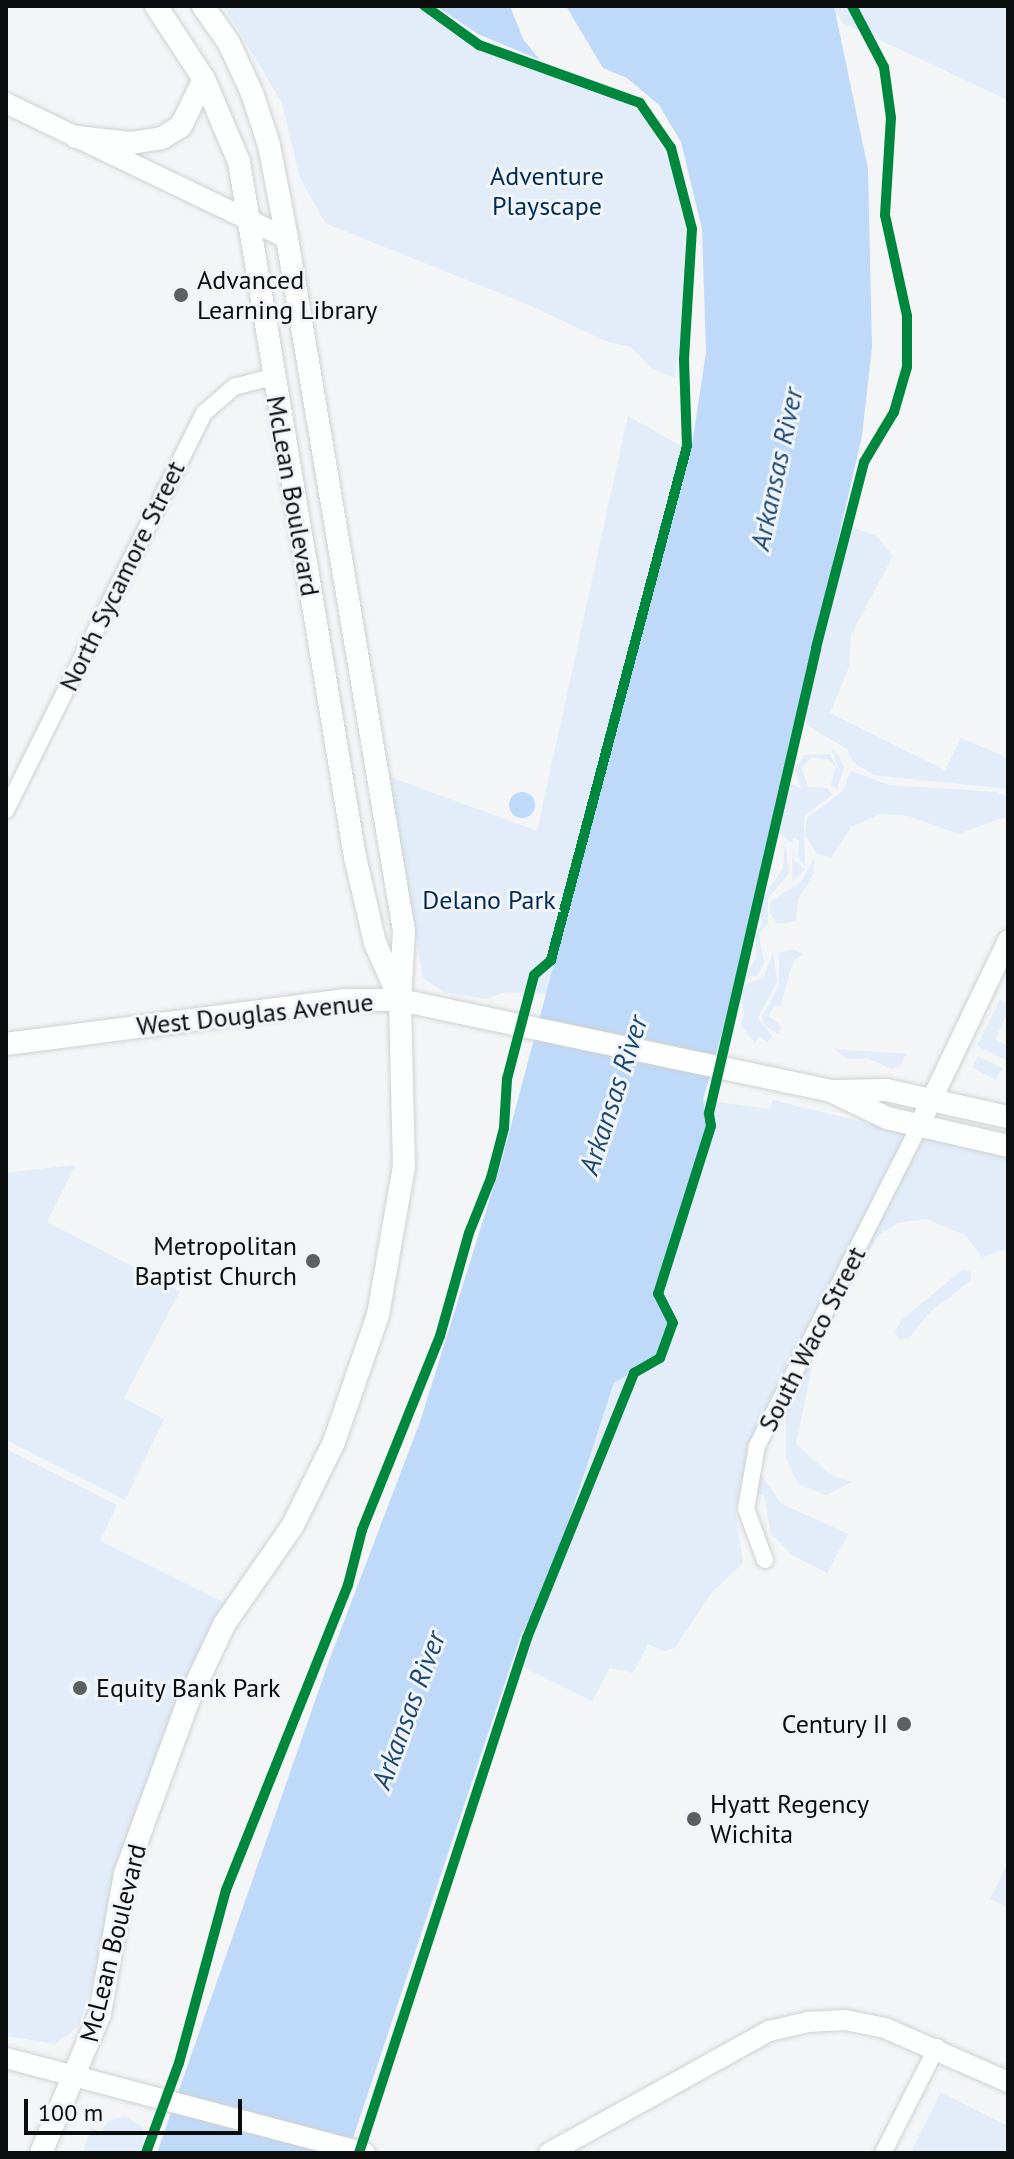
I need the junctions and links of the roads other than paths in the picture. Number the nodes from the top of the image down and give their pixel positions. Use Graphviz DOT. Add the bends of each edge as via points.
graph roads {
  1 [pos="156,6"];
  2 [pos="203,6"];
  3 [pos="204,79"];
  4 [pos="6,103"];
  5 [pos="76,137"];
  6 [pos="250,222"];
  7 [pos="287,238"];
  8 [pos="271,377"];
  9 [pos="6,810"];
  10 [pos="1008,940"];
  11 [pos="400,1000"];
  12 [pos="6,1044"];
  13 [pos="831,1091"];
  14 [pos="931,1101"];
  15 [pos="1008,1117"];
  16 [pos="919,1126"];
  17 [pos="1008,1146"];
  18 [pos="765,1560"];
  19 [pos="937,2047"];
  20 [pos="6,2058"];
  21 [pos="76,2079"];
  22 [pos="1008,2082"];
  23 [pos="41,2153"];
  24 [pos="59,2153"];
  25 [pos="365,2153"];
  26 [pos="549,2153"];
  27 [pos="883,2153"];
  1 -- 3 [label="main road, McLean Boulevard"];
  2 -- 7 [label="main road, McLean Boulevard" via="229,43 252,93 269,145"];
  3 -- 5 [label="main road" via="181,126 162,138 131,143"];
  3 -- 6 [label="main road, McLean Boulevard" via="239,162"];
  4 -- 5 [label="street"];
  5 -- 6 [label="street"];
  6 -- 7 [label="street"];
  6 -- 8 [label="main road, McLean Boulevard"];
  7 -- 11 [label="main road, McLean Boulevard" via="404,931"];
  8 -- 9 [label="street, North Sycamore Street" via="234,387 199,420"];
  8 -- 11 [label="main road, McLean Boulevard" via="355,857 375,943"];
  10 -- 14 [label="street"];
  11 -- 12 [label="main road, West Douglas Avenue" via="346,1000"];
  11 -- 13 [label="main road, West Douglas Avenue"];
  11 -- 21 [label="main road, McLean Boulevard" via="404,1166 378,1315 314,1486 225,1623 189,1699 125,1874 106,1991"];
  13 -- 14 [label="main road, West Douglas Avenue" via="886,1090"];
  13 -- 16 [label="main road, West Douglas Avenue" via="887,1118"];
  14 -- 15 [label="main road, West Douglas Avenue"];
  14 -- 16 [label="street"];
  16 -- 17 [label="main road, West Douglas Avenue"];
  16 -- 18 [label="street, South Waco Street" via="757,1446 746,1509"];
  19 -- 22 [label="street"];
  19 -- 26 [label="street" via="845,2020 769,2031"];
  19 -- 27 [label="street"];
  20 -- 21 [label="street"];
  21 -- 23 [label="main road"];
  21 -- 24 [label="main road"];
  21 -- 25 [label="street"];
}
